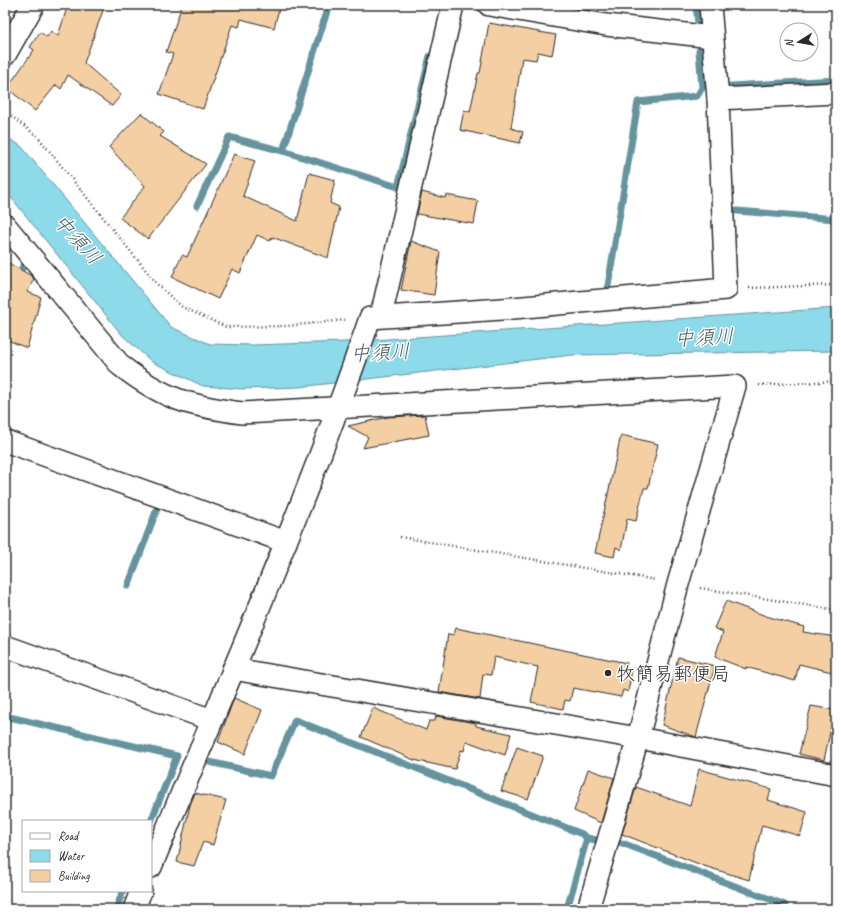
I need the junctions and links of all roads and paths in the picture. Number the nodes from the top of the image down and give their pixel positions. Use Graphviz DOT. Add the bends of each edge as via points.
graph roads {
  1 [pos="33,5"];
  2 [pos="453,5"];
  3 [pos="489,5"];
  4 [pos="710,5"];
  5 [pos="712,37"];
  6 [pos="5,54"];
  7 [pos="836,93"];
  8 [pos="718,99"];
  9 [pos="5,111"];
  10 [pos="5,225"];
  11 [pos="836,285"];
  12 [pos="726,289"];
  13 [pos="372,323"];
  14 [pos="836,381"];
  15 [pos="735,386"];
  16 [pos="339,406"];
  17 [pos="5,442"];
  18 [pos="400,537"];
  19 [pos="286,542"];
  20 [pos="678,584"];
  21 [pos="836,610"];
  22 [pos="5,646"];
  23 [pos="233,669"];
  24 [pos="212,720"];
  25 [pos="638,738"];
  26 [pos="836,775"];
  27 [pos="152,865"];
  28 [pos="141,892"];
  29 [pos="134,909"];
  30 [pos="588,909"];
  1 -- 6 [label="street"];
  2 -- 13 [label="street"];
  3 -- 5 [label="street" via="606,25"];
  4 -- 5 [label="street"];
  5 -- 8 [label="street"];
  7 -- 8 [label="street"];
  8 -- 12 [label="street"];
  9 -- 13 [label="path" via="38,137 157,284 182,307 226,327"];
  10 -- 16 [label="street" via="120,366 145,384 172,398 201,407 242,413"];
  11 -- 12 [label="path"];
  12 -- 13 [label="street"];
  13 -- 16 [label="street"];
  14 -- 15 [label="path"];
  15 -- 16 [label="street"];
  15 -- 20 [label="street"];
  16 -- 19 [label="street"];
  17 -- 19 [label="street"];
  18 -- 20 [label="path"];
  19 -- 23 [label="street"];
  20 -- 21 [label="path"];
  20 -- 25 [label="street"];
  22 -- 24 [label="street"];
  23 -- 24 [label="street"];
  23 -- 25 [label="street"];
  24 -- 27 [label="street"];
  25 -- 26 [label="street"];
  25 -- 30 [label="street"];
  28 -- 29 [label="street"];
}
